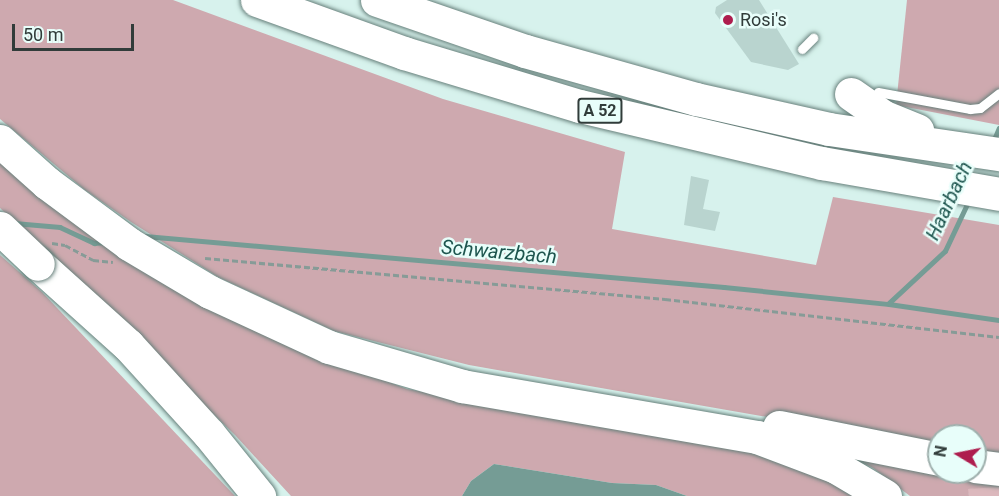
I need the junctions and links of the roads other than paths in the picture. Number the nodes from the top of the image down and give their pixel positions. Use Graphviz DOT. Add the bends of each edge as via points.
graph roads {
  1 [pos="257,0"];
  2 [pos="377,0"];
  3 [pos="813,39"];
  4 [pos="802,49"];
  5 [pos="865,93"];
  6 [pos="999,93"];
  7 [pos="0,141"];
  8 [pos="960,144"];
  9 [pos="999,153"];
  10 [pos="996,194"];
  11 [pos="0,228"];
  12 [pos="703,426"];
  13 [pos="209,434"];
  14 [pos="927,457"];
  15 [pos="260,496"];
  16 [pos="278,496"];
  17 [pos="885,496"];
  1 -- 10 [label="highway, A 52" via="404,53 580,106 822,163"];
  2 -- 8 [label="highway, A 52" via="525,51 696,99 830,129"];
  3 -- 4 [label="lane"];
  5 -- 6 [label="lane" via="970,109 980,108"];
  5 -- 8 [label="highway" via="882,116"];
  7 -- 12 [label="highway" via="94,219 127,253 329,347 411,374 521,398"];
  8 -- 9 [label="highway, A 52"];
  11 -- 13 [label="highway, bridge" via="128,345"];
  12 -- 14 [label="highway" via="759,423"];
  12 -- 17 [label="highway" via="757,437 807,454"];
  13 -- 15 [label="highway"];
  13 -- 16 [label="highway"];
}
